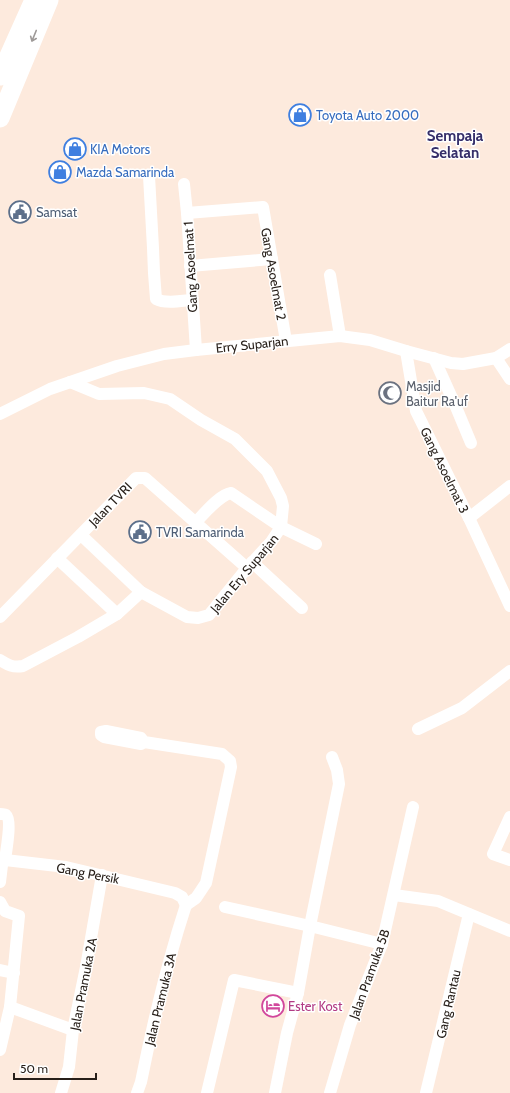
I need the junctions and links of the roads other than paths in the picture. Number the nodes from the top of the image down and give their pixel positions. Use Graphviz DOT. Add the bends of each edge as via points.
graph roads {
  1 [pos="34,0"];
  2 [pos="48,0"];
  3 [pos="0,76"];
  4 [pos="0,118"];
  5 [pos="149,176"];
  6 [pos="184,184"];
  7 [pos="187,213"];
  8 [pos="272,259"];
  9 [pos="190,266"];
  10 [pos="330,275"];
  11 [pos="192,300"];
  12 [pos="340,336"];
  13 [pos="286,341"];
  14 [pos="510,349"];
  15 [pos="196,350"];
  16 [pos="406,351"];
  17 [pos="434,358"];
  18 [pos="496,358"];
  19 [pos="510,379"];
  20 [pos="70,382"];
  21 [pos="0,414"];
  22 [pos="471,443"];
  23 [pos="510,486"];
  24 [pos="469,518"];
  25 [pos="195,522"];
  26 [pos="282,527"];
  27 [pos="81,535"];
  28 [pos="316,544"];
  29 [pos="57,558"];
  30 [pos="250,565"];
  31 [pos="141,592"];
  32 [pos="510,606"];
  33 [pos="302,608"];
  34 [pos="117,614"];
  35 [pos="0,617"];
  36 [pos="0,660"];
  37 [pos="510,671"];
  38 [pos="418,729"];
  39 [pos="144,742"];
  40 [pos="332,757"];
  41 [pos="413,807"];
  42 [pos="0,814"];
  43 [pos="510,817"];
  44 [pos="5,825"];
  45 [pos="5,860"];
  46 [pos="510,860"];
  47 [pos="102,875"];
  48 [pos="0,882"];
  49 [pos="394,895"];
  50 [pos="0,902"];
  51 [pos="186,905"];
  52 [pos="225,907"];
  53 [pos="468,914"];
  54 [pos="310,926"];
  55 [pos="510,931"];
  56 [pos="382,944"];
  57 [pos="0,970"];
  58 [pos="14,973"];
  59 [pos="298,993"];
  60 [pos="10,1007"];
  61 [pos="73,1030"];
  62 [pos="0,1050"];
  63 [pos="61,1093"];
  64 [pos="137,1093"];
  65 [pos="207,1093"];
  66 [pos="275,1093"];
  67 [pos="330,1093"];
  68 [pos="426,1093"];
  1 -- 3 [label="main road"];
  2 -- 4 [label="main road, one-way"];
  5 -- 11 [label="street" via="156,299"];
  6 -- 7 [label="street, Gang Asoelmat 1"];
  7 -- 8 [label="street, Gang Asoelmat 2" via="263,207"];
  7 -- 9 [label="street, Gang Asoelmat 1"];
  8 -- 9 [label="street"];
  8 -- 13 [label="street, Gang Asoelmat 2"];
  9 -- 11 [label="street, Gang Asoelmat 1"];
  10 -- 12 [label="street"];
  11 -- 15 [label="street, Gang Asoelmat 1"];
  12 -- 13 [label="street, Erry Suparjan"];
  12 -- 16 [label="street, Erry Suparjan" via="370,340"];
  13 -- 15 [label="street, Erry Suparjan"];
  14 -- 18 [label="street, Erry Suparjan"];
  15 -- 20 [label="street, Erry Suparjan" via="164,354"];
  16 -- 17 [label="street, Erry Suparjan"];
  16 -- 24 [label="street, Gang Asoelmat 3" via="416,411"];
  17 -- 18 [label="street, Erry Suparjan" via="463,364"];
  17 -- 22 [label="street"];
  18 -- 19 [label="street"];
  20 -- 21 [label="street, Erry Suparjan"];
  20 -- 26 [label="street, Jalan Ery Suparjan" via="99,394 144,393 170,399 235,439 267,471 281,498"];
  23 -- 24 [label="street"];
  24 -- 32 [label="street, Gang Asoelmat 3"];
  25 -- 26 [label="street" via="221,497 231,493"];
  25 -- 27 [label="street, Jalan TVRI" via="145,478 140,477 136,478"];
  25 -- 30 [label="street, Jalan TVRI"];
  26 -- 28 [label="street"];
  26 -- 30 [label="street, Jalan Ery Suparjan" via="272,542"];
  27 -- 29 [label="street, Jalan TVRI"];
  27 -- 31 [label="street, Jalan Ery Suparjan"];
  29 -- 34 [label="street"];
  29 -- 35 [label="street, Jalan TVRI"];
  30 -- 31 [label="street, Jalan Ery Suparjan" via="209,615 198,618 187,618"];
  30 -- 33 [label="street, Jalan TVRI"];
  31 -- 34 [label="street"];
  34 -- 36 [label="street" via="23,666 9,666"];
  37 -- 38 [label="street" via="462,708"];
  39 -- 51 [label="street" via="222,754 230,761 231,767 206,883 196,898"];
  40 -- 54 [label="street" via="339,784"];
  41 -- 49 [label="street, Jalan Pramuka 5B"];
  42 -- 44 [label="street" via="8,817"];
  43 -- 46 [label="street" via="493,854"];
  44 -- 45 [label="street"];
  45 -- 47 [label="street, Gang Persik" via="66,867"];
  45 -- 48 [label="street"];
  47 -- 51 [label="street, Gang Persik" via="176,893 182,897"];
  47 -- 61 [label="street, Jalan Pramuka 2A"];
  49 -- 53 [label="street" via="438,901"];
  49 -- 56 [label="street, Jalan Pramuka 5B"];
  50 -- 58 [label="street" via="5,911 19,916"];
  51 -- 64 [label="street, Jalan Pramuka 3A" via="174,941"];
  52 -- 54 [label="street"];
  53 -- 55 [label="street"];
  53 -- 68 [label="street, Gang Rantau"];
  54 -- 56 [label="street"];
  54 -- 59 [label="street"];
  56 -- 67 [label="street, Jalan Pramuka 5B" via="350,1025"];
  57 -- 58 [label="street"];
  58 -- 60 [label="street"];
  59 -- 65 [label="street" via="234,980"];
  59 -- 66 [label="street"];
  60 -- 61 [label="street"];
  60 -- 62 [label="street"];
  61 -- 63 [label="street, Jalan Pramuka 2A" via="69,1067"];
}
